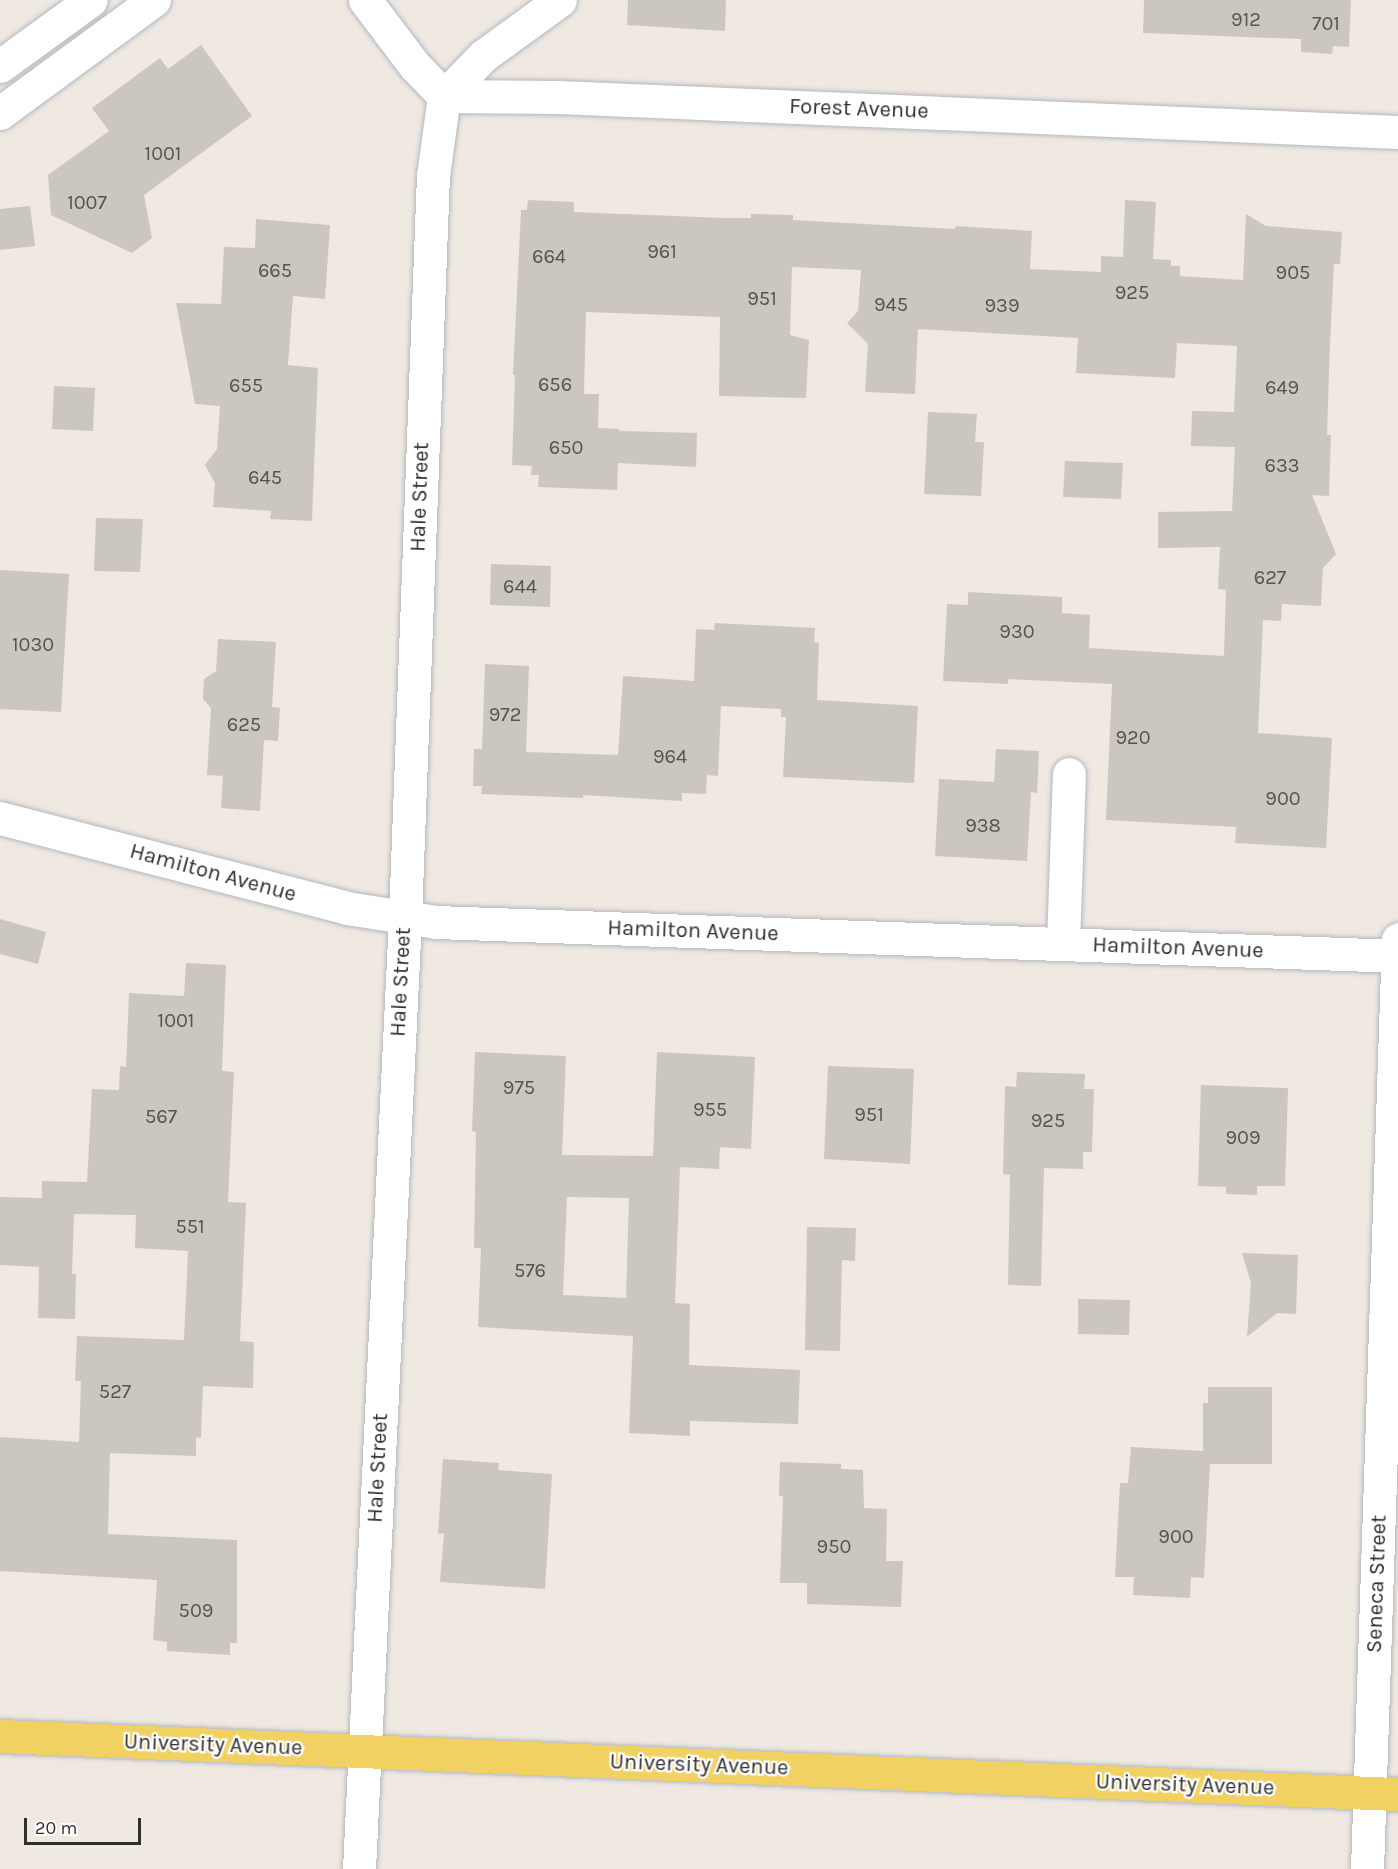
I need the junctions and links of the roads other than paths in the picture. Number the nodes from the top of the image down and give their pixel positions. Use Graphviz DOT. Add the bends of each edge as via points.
graph roads {
  1 [pos="91,0"];
  2 [pos="154,0"];
  3 [pos="365,0"];
  4 [pos="560,0"];
  5 [pos="0,66"];
  6 [pos="444,96"];
  7 [pos="0,113"];
  8 [pos="1398,132"];
  9 [pos="1069,774"];
  10 [pos="0,818"];
  11 [pos="405,917"];
  12 [pos="1063,944"];
  13 [pos="1398,950"];
  14 [pos="0,1736"];
  15 [pos="364,1751"];
  16 [pos="1384,1793"];
  17 [pos="359,1869"];
  18 [pos="1367,1869"];
  1 -- 5 [label="street"];
  2 -- 7 [label="street"];
  3 -- 6 [label="street" via="394,41"];
  4 -- 6 [label="street" via="483,56"];
  6 -- 8 [label="street, Forest Avenue" via="558,97"];
  6 -- 11 [label="street, Hale Street" via="433,176"];
  9 -- 12 [label="street"];
  10 -- 11 [label="street, Hamilton Avenue" via="347,908"];
  11 -- 12 [label="street, Hamilton Avenue" via="436,922"];
  11 -- 15 [label="street, Hale Street"];
  12 -- 13 [label="street, Hamilton Avenue"];
  13 -- 16 [label="street, Seneca Street"];
  14 -- 15 [label="main road, University Avenue"];
  15 -- 16 [label="main road, University Avenue"];
  15 -- 17 [label="street, Hale Street"];
  16 -- 18 [label="street, Seneca Street"];
}
